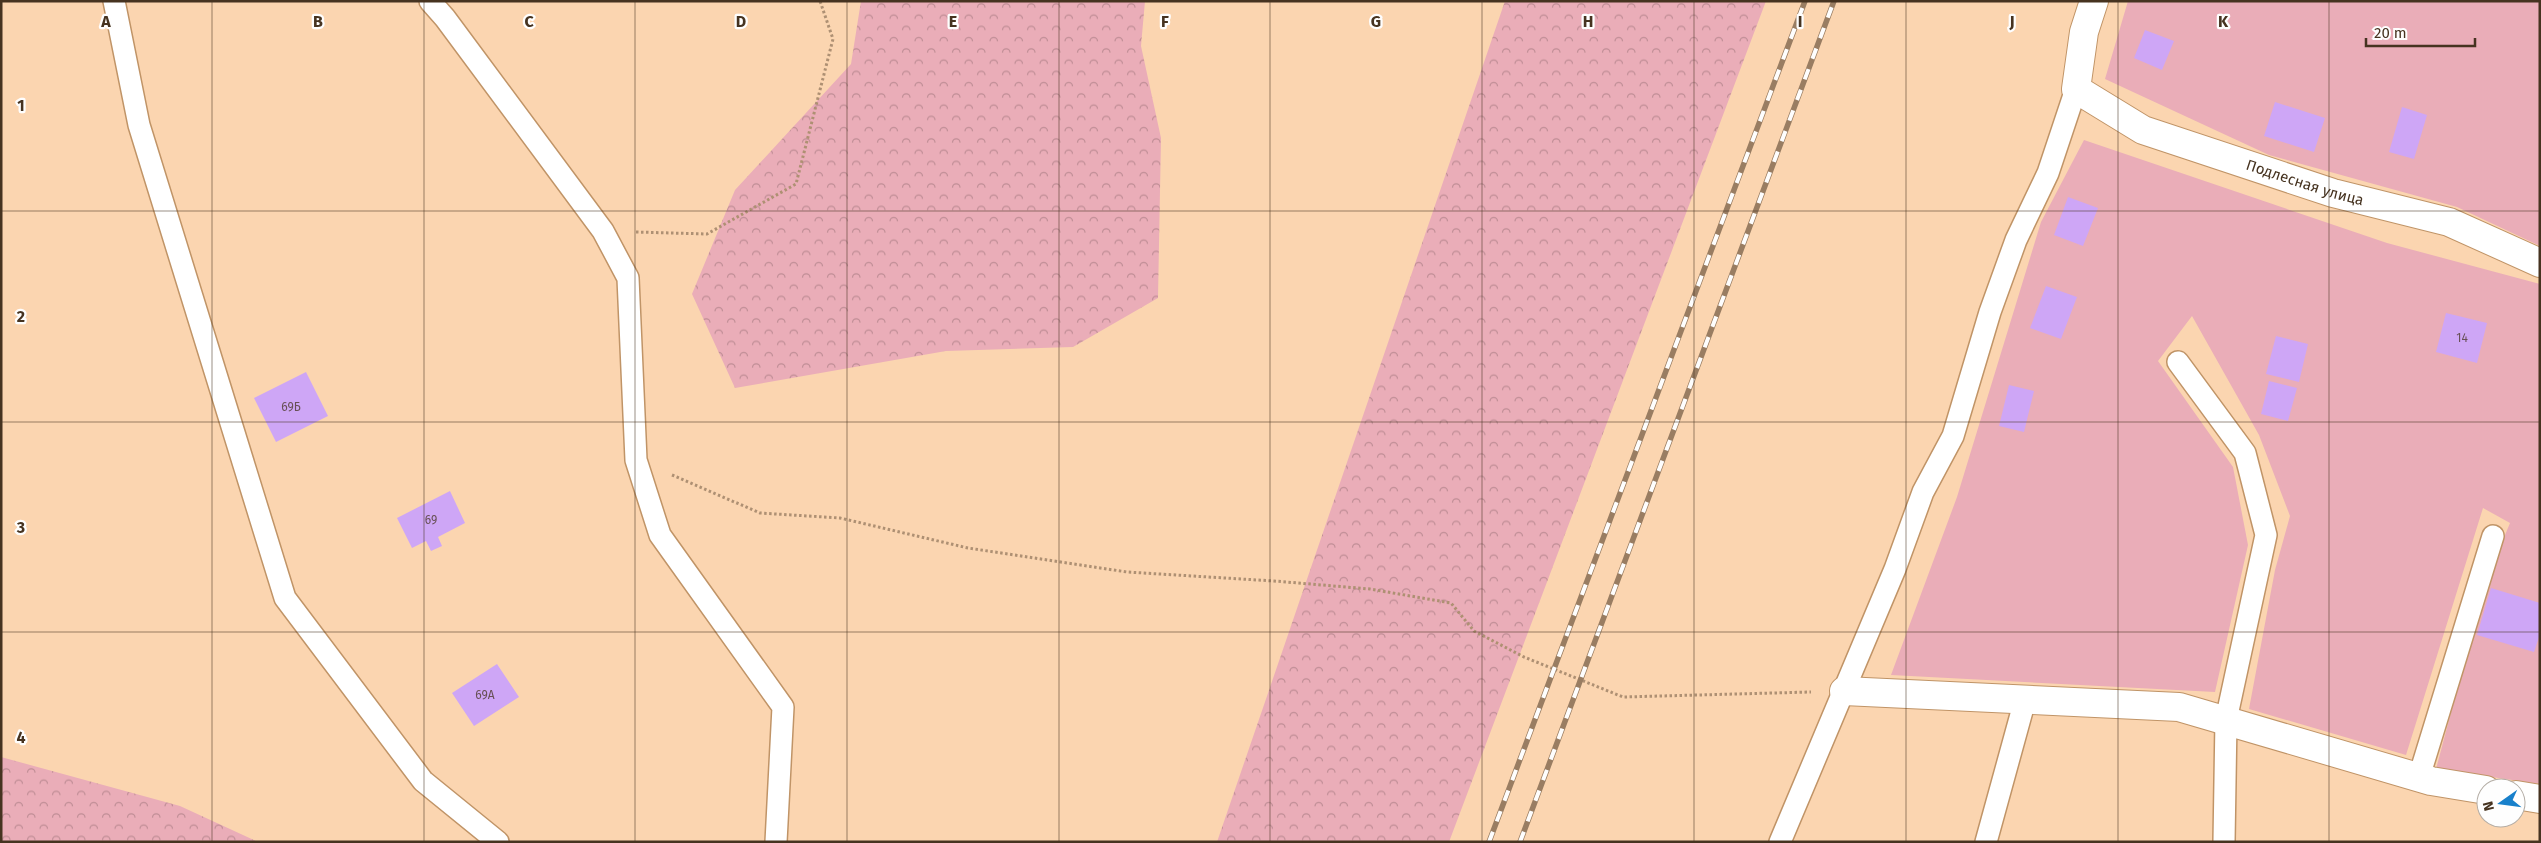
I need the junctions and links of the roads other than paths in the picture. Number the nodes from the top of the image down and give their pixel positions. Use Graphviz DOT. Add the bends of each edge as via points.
graph roads {
  1 [pos="114,1"];
  2 [pos="430,1"];
  3 [pos="2094,1"];
  4 [pos="2076,89"];
  5 [pos="2540,263"];
  6 [pos="2178,362"];
  7 [pos="2493,536"];
  8 [pos="1844,691"];
  9 [pos="2025,700"];
  10 [pos="2226,720"];
  11 [pos="2420,777"];
  12 [pos="2476,788"];
  13 [pos="2526,797"];
  14 [pos="2540,799"];
  15 [pos="498,842"];
  16 [pos="776,842"];
  17 [pos="1780,842"];
  18 [pos="1986,842"];
  19 [pos="2224,842"];
  1 -- 15 [label="lane" via="139,125 285,598 423,781"];
  2 -- 16 [label="lane" via="603,231 628,278 636,460 660,535 783,707"];
  3 -- 4 [label="street" via="2084,32"];
  4 -- 5 [label="street, Подлесная улица" via="2143,130 2333,193 2449,222"];
  4 -- 8 [label="lane" via="2048,173 2016,240 1996,294 1953,436 1923,492"];
  6 -- 10 [label="lane" via="2245,452 2266,535"];
  7 -- 11 [label="lane"];
  8 -- 9 [label="street"];
  8 -- 17 [label="lane"];
  9 -- 10 [label="street" via="2179,707"];
  9 -- 18 [label="lane"];
  10 -- 11 [label="street"];
  10 -- 19 [label="lane"];
  11 -- 12 [label="street"];
  13 -- 14 [label="street"];
}
